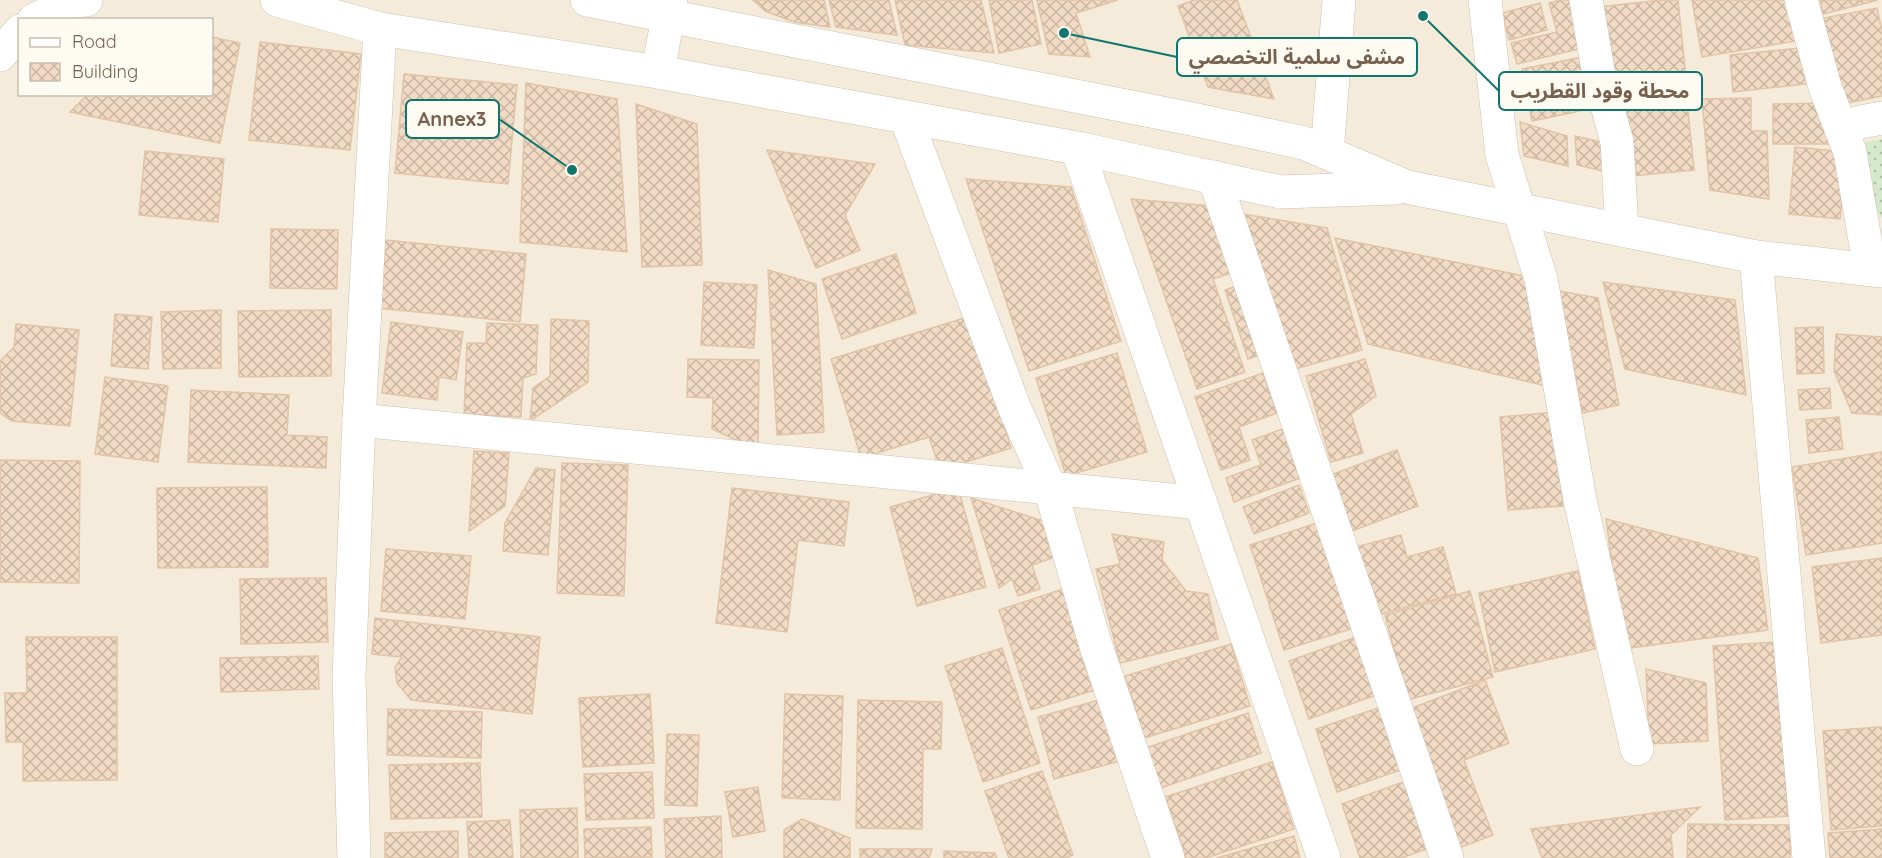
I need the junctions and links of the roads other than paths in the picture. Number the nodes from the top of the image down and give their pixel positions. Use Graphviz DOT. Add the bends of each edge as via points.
graph roads {
  1 [pos="86,0"];
  2 [pos="278,0"];
  3 [pos="587,0"];
  4 [pos="1339,0"];
  5 [pos="1485,0"];
  6 [pos="1586,0"];
  7 [pos="1801,0"];
  8 [pos="670,8"];
  9 [pos="38,18"];
  10 [pos="380,29"];
  11 [pos="18,34"];
  12 [pos="0,56"];
  13 [pos="658,72"];
  14 [pos="906,118"];
  15 [pos="1882,118"];
  16 [pos="1840,126"];
  17 [pos="1077,148"];
  18 [pos="1327,153"];
  19 [pos="1214,177"];
  20 [pos="1407,187"];
  21 [pos="1518,209"];
  22 [pos="1622,230"];
  23 [pos="1756,257"];
  24 [pos="1876,270"];
  25 [pos="359,420"];
  26 [pos="1050,488"];
  27 [pos="1201,503"];
  28 [pos="1637,749"];
  29 [pos="354,858"];
  30 [pos="1168,858"];
  31 [pos="1324,858"];
  32 [pos="1446,858"];
  33 [pos="1809,858"];
  1 -- 9 [label="street"];
  2 -- 10 [label="street"];
  3 -- 8 [label="street"];
  4 -- 18 [label="street"];
  5 -- 21 [label="street" via="1502,155"];
  6 -- 22 [label="street" via="1599,76 1617,142"];
  7 -- 16 [label="street"];
  8 -- 13 [label="street"];
  8 -- 18 [label="street" via="1304,143"];
  10 -- 13 [label="street"];
  10 -- 25 [label="street"];
  11 -- 12 [label="street"];
  13 -- 14 [label="street"];
  14 -- 17 [label="street"];
  14 -- 26 [label="street" via="1015,409"];
  15 -- 16 [label="street"];
  16 -- 24 [label="street" via="1850,152"];
  17 -- 19 [label="street"];
  17 -- 27 [label="street"];
  18 -- 20 [label="street"];
  19 -- 20 [label="street" via="1281,192"];
  19 -- 32 [label="street"];
  20 -- 21 [label="street"];
  21 -- 22 [label="street"];
  21 -- 28 [label="street" via="1541,279 1580,500"];
  22 -- 23 [label="street"];
  23 -- 24 [label="street"];
  23 -- 33 [label="street"];
  25 -- 26 [label="street"];
  25 -- 29 [label="street" via="349,677"];
  26 -- 27 [label="street"];
  26 -- 30 [label="street" via="1095,643"];
  27 -- 31 [label="street"];
}
